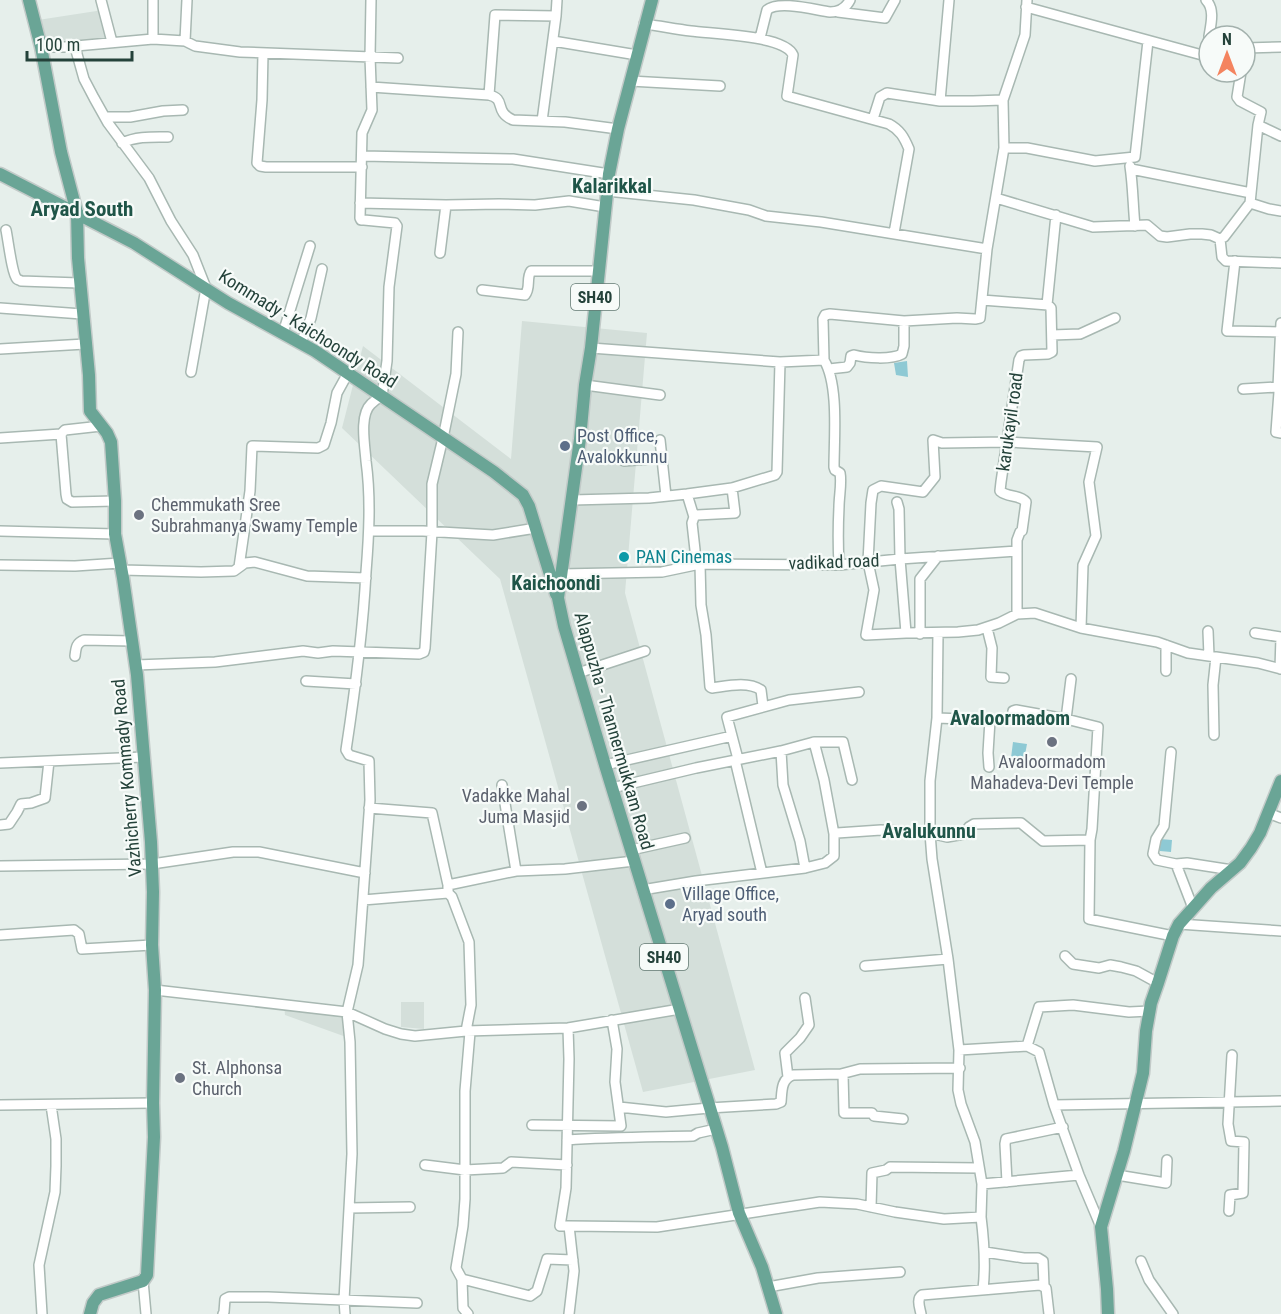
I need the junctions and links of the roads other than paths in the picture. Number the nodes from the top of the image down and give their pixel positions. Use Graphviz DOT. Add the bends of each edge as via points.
graph roads {
  1 [pos="29,0"];
  2 [pos="101,0"];
  3 [pos="153,0"];
  4 [pos="187,0"];
  5 [pos="371,0"];
  6 [pos="557,0"];
  7 [pos="651,0"];
  8 [pos="850,0"];
  9 [pos="895,0"];
  10 [pos="949,0"];
  11 [pos="1206,0"];
  12 [pos="1027,3"];
  13 [pos="838,12"];
  14 [pos="556,16"];
  15 [pos="645,24"];
  16 [pos="1211,24"];
  17 [pos="760,38"];
  18 [pos="153,39"];
  19 [pos="185,41"];
  20 [pos="552,41"];
  21 [pos="1148,41"];
  22 [pos="112,42"];
  23 [pos="41,47"];
  24 [pos="75,47"];
  25 [pos="1281,47"];
  26 [pos="1257,49"];
  27 [pos="263,52"];
  28 [pos="1197,54"];
  29 [pos="637,55"];
  30 [pos="370,57"];
  31 [pos="398,58"];
  32 [pos="630,81"];
  33 [pos="1239,84"];
  34 [pos="720,86"];
  35 [pos="371,87"];
  36 [pos="489,95"];
  37 [pos="1003,100"];
  38 [pos="940,101"];
  39 [pos="183,110"];
  40 [pos="105,117"];
  41 [pos="873,119"];
  42 [pos="542,121"];
  43 [pos="1258,125"];
  44 [pos="618,129"];
  45 [pos="1281,136"];
  46 [pos="168,137"];
  47 [pos="122,143"];
  48 [pos="1004,148"];
  49 [pos="362,156"];
  50 [pos="1129,158"];
  51 [pos="362,167"];
  52 [pos="1131,169"];
  53 [pos="0,174"];
  54 [pos="609,174"];
  55 [pos="607,191"];
  56 [pos="996,198"];
  57 [pos="1250,198"];
  58 [pos="360,203"];
  59 [pos="446,205"];
  60 [pos="605,207"];
  61 [pos="1281,211"];
  62 [pos="77,213"];
  63 [pos="1056,215"];
  64 [pos="1135,226"];
  65 [pos="6,230"];
  66 [pos="894,233"];
  67 [pos="1220,239"];
  68 [pos="310,246"];
  69 [pos="987,249"];
  70 [pos="440,253"];
  71 [pos="1235,261"];
  72 [pos="1281,263"];
  73 [pos="322,269"];
  74 [pos="598,271"];
  75 [pos="79,283"];
  76 [pos="206,288"];
  77 [pos="482,290"];
  78 [pos="982,300"];
  79 [pos="1047,305"];
  80 [pos="0,308"];
  81 [pos="82,314"];
  82 [pos="1115,318"];
  83 [pos="904,321"];
  84 [pos="1281,323"];
  85 [pos="458,332"];
  86 [pos="1281,332"];
  87 [pos="283,333"];
  88 [pos="1052,335"];
  89 [pos="301,343"];
  90 [pos="85,344"];
  91 [pos="591,348"];
  92 [pos="0,349"];
  93 [pos="824,360"];
  94 [pos="780,362"];
  95 [pos="829,369"];
  96 [pos="191,372"];
  97 [pos="348,373"];
  98 [pos="585,385"];
  99 [pos="1278,387"];
  100 [pos="1243,389"];
  101 [pos="660,395"];
  102 [pos="382,396"];
  103 [pos="101,426"];
  104 [pos="1281,433"];
  105 [pos="61,434"];
  106 [pos="0,438"];
  107 [pos="443,438"];
  108 [pos="660,440"];
  109 [pos="1007,442"];
  110 [pos="662,458"];
  111 [pos="624,461"];
  112 [pos="732,488"];
  113 [pos="687,494"];
  114 [pos="666,496"];
  115 [pos="572,500"];
  116 [pos="115,501"];
  117 [pos="897,502"];
  118 [pos="694,517"];
  119 [pos="536,528"];
  120 [pos="0,531"];
  121 [pos="369,531"];
  122 [pos="432,532"];
  123 [pos="115,534"];
  124 [pos="1017,551"];
  125 [pos="938,556"];
  126 [pos="900,559"];
  127 [pos="868,562"];
  128 [pos="697,564"];
  129 [pos="0,565"];
  130 [pos="839,565"];
  131 [pos="121,566"];
  132 [pos="239,567"];
  133 [pos="561,574"];
  134 [pos="366,578"];
  135 [pos="558,598"];
  136 [pos="1017,614"];
  137 [pos="987,628"];
  138 [pos="1081,628"];
  139 [pos="1208,631"];
  140 [pos="906,633"];
  141 [pos="920,633"];
  142 [pos="938,633"];
  143 [pos="1255,633"];
  144 [pos="132,641"];
  145 [pos="1166,645"];
  146 [pos="645,651"];
  147 [pos="359,652"];
  148 [pos="75,656"];
  149 [pos="1212,656"];
  150 [pos="135,665"];
  151 [pos="1280,669"];
  152 [pos="1166,670"];
  153 [pos="578,672"];
  154 [pos="1004,678"];
  155 [pos="1071,680"];
  156 [pos="306,681"];
  157 [pos="356,684"];
  158 [pos="859,692"];
  159 [pos="763,706"];
  160 [pos="938,718"];
  161 [pos="1066,719"];
  162 [pos="990,720"];
  163 [pos="1214,735"];
  164 [pos="732,736"];
  165 [pos="814,742"];
  166 [pos="781,751"];
  167 [pos="1171,752"];
  168 [pos="144,757"];
  169 [pos="736,759"];
  170 [pos="49,761"];
  171 [pos="0,763"];
  172 [pos="605,765"];
  173 [pos="989,767"];
  174 [pos="852,780"];
  175 [pos="1281,781"];
  176 [pos="502,785"];
  177 [pos="612,788"];
  178 [pos="369,808"];
  179 [pos="1268,813"];
  180 [pos="1281,818"];
  181 [pos="0,825"];
  182 [pos="930,833"];
  183 [pos="834,834"];
  184 [pos="685,838"];
  185 [pos="1090,840"];
  186 [pos="633,856"];
  187 [pos="152,864"];
  188 [pos="1176,864"];
  189 [pos="0,866"];
  190 [pos="806,868"];
  191 [pos="1232,870"];
  192 [pos="516,871"];
  193 [pos="365,873"];
  194 [pos="762,873"];
  195 [pos="448,889"];
  196 [pos="642,890"];
  197 [pos="363,900"];
  198 [pos="1193,908"];
  199 [pos="1176,930"];
  200 [pos="1281,930"];
  201 [pos="0,935"];
  202 [pos="152,945"];
  203 [pos="1065,956"];
  204 [pos="948,959"];
  205 [pos="865,966"];
  206 [pos="1158,983"];
  207 [pos="155,990"];
  208 [pos="805,998"];
  209 [pos="680,1009"];
  210 [pos="1150,1011"];
  211 [pos="347,1012"];
  212 [pos="612,1020"];
  213 [pos="568,1028"];
  214 [pos="468,1032"];
  215 [pos="1027,1046"];
  216 [pos="959,1050"];
  217 [pos="1232,1055"];
  218 [pos="960,1068"];
  219 [pos="843,1074"];
  220 [pos="788,1077"];
  221 [pos="1281,1101"];
  222 [pos="1228,1102"];
  223 [pos="153,1103"];
  224 [pos="1136,1104"];
  225 [pos="0,1105"];
  226 [pos="51,1105"];
  227 [pos="1054,1105"];
  228 [pos="619,1107"];
  229 [pos="709,1108"];
  230 [pos="903,1119"];
  231 [pos="532,1125"];
  232 [pos="567,1126"];
  233 [pos="1063,1127"];
  234 [pos="716,1129"];
  235 [pos="567,1140"];
  236 [pos="1167,1160"];
  237 [pos="424,1165"];
  238 [pos="567,1165"];
  239 [pos="979,1168"];
  240 [pos="465,1170"];
  241 [pos="1079,1175"];
  242 [pos="1117,1175"];
  243 [pos="1007,1182"];
  244 [pos="982,1184"];
  245 [pos="410,1207"];
  246 [pos="871,1207"];
  247 [pos="348,1208"];
  248 [pos="1229,1211"];
  249 [pos="739,1213"];
  250 [pos="981,1217"];
  251 [pos="569,1226"];
  252 [pos="1101,1227"];
  253 [pos="985,1252"];
  254 [pos="573,1260"];
  255 [pos="1141,1261"];
  256 [pos="900,1272"];
  257 [pos="462,1279"];
  258 [pos="144,1281"];
  259 [pos="1044,1286"];
  260 [pos="768,1287"];
  261 [pos="983,1289"];
  262 [pos="344,1300"];
  263 [pos="417,1303"];
  264 [pos="42,1314"];
  265 [pos="90,1314"];
  266 [pos="146,1314"];
  267 [pos="223,1314"];
  268 [pos="345,1314"];
  269 [pos="468,1314"];
  270 [pos="569,1314"];
  271 [pos="776,1314"];
  272 [pos="921,1314"];
  273 [pos="1049,1314"];
  274 [pos="1108,1314"];
  275 [pos="1173,1314"];
  1 -- 23 [label="main road, Vazhicherry Kommady Road"];
  2 -- 22 [label="street"];
  3 -- 18 [label="street"];
  4 -- 19 [label="street"];
  5 -- 30 [label="street"];
  6 -- 14 [label="street"];
  7 -- 15 [label="main road, Alappuzha - Thannermukkam Road / SH40"];
  8 -- 13 [label="street"];
  9 -- 13 [label="street" via="885,18"];
  10 -- 38 [label="street"];
  11 -- 16 [label="street" via="1212,12"];
  12 -- 21 [label="street"];
  12 -- 37 [label="street" via="1025,35"];
  13 -- 17 [label="street" via="771,6"];
  14 -- 20 [label="street"];
  14 -- 36 [label="street" via="495,15"];
  15 -- 17 [label="street"];
  15 -- 29 [label="main road, Alappuzha - Thannermukkam Road / SH40"];
  17 -- 41 [label="street" via="791,50 788,96"];
  18 -- 19 [label="street"];
  18 -- 22 [label="street"];
  19 -- 27 [label="street" via="195,46"];
  20 -- 29 [label="street"];
  20 -- 42 [label="street"];
  21 -- 28 [label="street"];
  21 -- 50 [label="street" via="1135,158"];
  22 -- 24 [label="street"];
  23 -- 24 [label="street"];
  23 -- 62 [label="main road, Vazhicherry Kommady Road"];
  24 -- 40 [label="street" via="84,79"];
  25 -- 26 [label="street"];
  27 -- 30 [label="street"];
  27 -- 51 [label="street" via="257,163 266,167"];
  29 -- 32 [label="main road, Alappuzha - Thannermukkam Road / SH40"];
  30 -- 31 [label="street"];
  30 -- 35 [label="street"];
  32 -- 34 [label="street"];
  32 -- 44 [label="main road, Alappuzha - Thannermukkam Road / SH40"];
  33 -- 43 [label="street" via="1240,101 1261,112"];
  35 -- 36 [label="street"];
  35 -- 49 [label="street" via="372,110 362,133"];
  36 -- 42 [label="street" via="499,100 506,117"];
  37 -- 38 [label="street"];
  37 -- 48 [label="street"];
  38 -- 41 [label="street" via="884,94"];
  39 -- 40 [label="street"];
  40 -- 47 [label="street"];
  41 -- 66 [label="street" via="898,129 909,149"];
  42 -- 44 [label="street"];
  43 -- 45 [label="street"];
  43 -- 57 [label="street"];
  44 -- 54 [label="main road, Alappuzha - Thannermukkam Road / SH40"];
  46 -- 47 [label="street" via="142,137"];
  47 -- 76 [label="street" via="149,178 193,255"];
  48 -- 50 [label="street" via="1028,148 1095,161"];
  48 -- 56 [label="street"];
  49 -- 51 [label="street"];
  49 -- 54 [label="street" via="513,159"];
  50 -- 52 [label="street"];
  51 -- 58 [label="street"];
  52 -- 57 [label="street"];
  52 -- 64 [label="street"];
  53 -- 62 [label="main road, Kommady - Kaichoondy Road"];
  54 -- 55 [label="main road, Alappuzha - Thannermukkam Road / SH40"];
  55 -- 60 [label="main road, Alappuzha - Thannermukkam Road / SH40"];
  55 -- 66 [label="street" via="694,200 766,216"];
  56 -- 63 [label="street"];
  56 -- 69 [label="street"];
  57 -- 61 [label="street"];
  57 -- 67 [label="street"];
  58 -- 59 [label="street"];
  58 -- 102 [label="street" via="361,220 397,226"];
  59 -- 60 [label="street" via="568,201"];
  59 -- 70 [label="street"];
  60 -- 74 [label="main road, Alappuzha - Thannermukkam Road / SH40"];
  62 -- 75 [label="main road, Vazhicherry Kommady Road"];
  62 -- 76 [label="main road, Kommady - Kaichoondy Road"];
  63 -- 64 [label="street" via="1094,227"];
  63 -- 79 [label="street"];
  64 -- 67 [label="street" via="1147,225 1160,236 1202,234"];
  65 -- 75 [label="street" via="17,279"];
  66 -- 69 [label="street"];
  67 -- 71 [label="street" via="1222,257"];
  68 -- 87 [label="street"];
  69 -- 78 [label="street"];
  71 -- 72 [label="street"];
  71 -- 86 [label="street" via="1227,331"];
  73 -- 89 [label="street"];
  74 -- 77 [label="street" via="531,271 525,295"];
  74 -- 91 [label="main road, Alappuzha - Thannermukkam Road / SH40"];
  75 -- 81 [label="main road, Vazhicherry Kommady Road"];
  76 -- 87 [label="main road, Kommady - Kaichoondy Road"];
  76 -- 96 [label="street"];
  78 -- 79 [label="street"];
  78 -- 83 [label="street" via="980,318"];
  79 -- 88 [label="street" via="1051,308"];
  80 -- 81 [label="street"];
  81 -- 90 [label="main road, Vazhicherry Kommady Road"];
  82 -- 88 [label="street" via="1080,334"];
  83 -- 93 [label="street" via="825,315"];
  83 -- 95 [label="street" via="902,354 851,356 847,367"];
  84 -- 86 [label="street"];
  85 -- 107 [label="street" via="456,374"];
  86 -- 99 [label="street"];
  87 -- 89 [label="main road, Kommady - Kaichoondy Road"];
  88 -- 109 [label="street, karukayil road" via="1050,354 1024,355 1019,360"];
  89 -- 97 [label="main road, Kommady - Kaichoondy Road"];
  90 -- 92 [label="street"];
  90 -- 103 [label="main road, Vazhicherry Kommady Road" via="90,411"];
  91 -- 94 [label="street"];
  91 -- 98 [label="main road, Alappuzha - Thannermukkam Road / SH40"];
  93 -- 94 [label="street"];
  93 -- 95 [label="street"];
  94 -- 112 [label="street" via="777,472 770,478"];
  95 -- 130 [label="street" via="834,408 834,468 841,476"];
  97 -- 102 [label="main road, Kommady - Kaichoondy Road"];
  97 -- 132 [label="street" via="337,393 324,445 252,446"];
  98 -- 101 [label="street"];
  98 -- 115 [label="main road, Alappuzha - Thannermukkam Road / SH40"];
  99 -- 100 [label="street"];
  99 -- 104 [label="street" via="1276,432"];
  102 -- 107 [label="main road, Kommady - Kaichoondy Road"];
  102 -- 121 [label="street" via="364,414"];
  103 -- 105 [label="street" via="65,430"];
  103 -- 116 [label="main road, Vazhicherry Kommady Road" via="111,442"];
  105 -- 106 [label="street"];
  105 -- 116 [label="street" via="68,501"];
  107 -- 119 [label="main road, Kommady - Kaichoondy Road" via="516,489 525,498"];
  107 -- 122 [label="street" via="432,484"];
  108 -- 110 [label="street"];
  109 -- 124 [label="street, karukayil road" via="1000,491 1026,502"];
  109 -- 127 [label="street" via="933,440 935,477 923,492 881,486 873,490"];
  109 -- 138 [label="street" via="1097,447 1089,482 1096,536 1083,565"];
  110 -- 111 [label="street"];
  110 -- 114 [label="street"];
  112 -- 113 [label="street"];
  112 -- 118 [label="street" via="735,513"];
  113 -- 114 [label="street"];
  113 -- 118 [label="street"];
  114 -- 115 [label="street"];
  115 -- 133 [label="main road, Alappuzha - Thannermukkam Road / SH40"];
  116 -- 123 [label="main road, Vazhicherry Kommady Road"];
  117 -- 126 [label="street"];
  118 -- 128 [label="street"];
  119 -- 122 [label="street" via="493,535"];
  119 -- 135 [label="main road, Kommady - Kaichoondy Road"];
  120 -- 123 [label="street"];
  121 -- 122 [label="street"];
  121 -- 134 [label="street"];
  122 -- 147 [label="street" via="424,652"];
  123 -- 131 [label="main road, Vazhicherry Kommady Road"];
  124 -- 125 [label="street"];
  124 -- 136 [label="street, karukayil road"];
  125 -- 126 [label="street"];
  125 -- 141 [label="street" via="920,579"];
  126 -- 127 [label="street, vadikad road"];
  126 -- 140 [label="street, vadikad road"];
  127 -- 130 [label="street, vadikad road"];
  127 -- 140 [label="street" via="874,590 866,635"];
  128 -- 130 [label="street, vadikad road"];
  128 -- 133 [label="street, vadikad road" via="662,572"];
  128 -- 159 [label="street" via="710,687 758,687"];
  129 -- 131 [label="street"];
  131 -- 132 [label="street" via="201,572 234,571"];
  131 -- 144 [label="main road, Vazhicherry Kommady Road"];
  132 -- 134 [label="street" via="255,562 308,576"];
  133 -- 135 [label="main road, Alappuzha - Thannermukkam Road / SH40"];
  134 -- 147 [label="street"];
  135 -- 153 [label="main road, Alappuzha - Thannermukkam Road / SH40"];
  136 -- 137 [label="street"];
  136 -- 138 [label="street" via="1035,613"];
  137 -- 142 [label="street"];
  137 -- 154 [label="street" via="992,648 991,677"];
  138 -- 145 [label="street"];
  139 -- 149 [label="street"];
  140 -- 141 [label="street"];
  141 -- 142 [label="street"];
  142 -- 160 [label="street"];
  143 -- 151 [label="street" via="1281,637"];
  144 -- 148 [label="street" via="84,640 78,644"];
  144 -- 150 [label="main road, Vazhicherry Kommady Road"];
  145 -- 149 [label="street"];
  145 -- 152 [label="street"];
  146 -- 153 [label="street"];
  147 -- 150 [label="street" via="303,651 215,662"];
  147 -- 157 [label="street"];
  149 -- 151 [label="street"];
  149 -- 163 [label="street"];
  150 -- 168 [label="main road, Vazhicherry Kommady Road"];
  153 -- 172 [label="main road, Alappuzha - Thannermukkam Road / SH40"];
  155 -- 161 [label="street"];
  156 -- 157 [label="street"];
  157 -- 178 [label="street" via="345,750 369,761"];
  158 -- 159 [label="street" via="796,698"];
  159 -- 164 [label="street" via="727,717"];
  160 -- 162 [label="street"];
  160 -- 182 [label="street" via="930,782"];
  161 -- 162 [label="street" via="1016,710 1012,720"];
  161 -- 185 [label="street" via="1098,727"];
  162 -- 173 [label="street"];
  164 -- 169 [label="street"];
  164 -- 172 [label="street"];
  165 -- 166 [label="street"];
  165 -- 174 [label="street" via="843,742"];
  165 -- 183 [label="street"];
  166 -- 169 [label="street"];
  166 -- 190 [label="street" via="783,785"];
  167 -- 188 [label="street" via="1164,826 1153,854 1157,860"];
  168 -- 170 [label="street"];
  168 -- 187 [label="main road, Vazhicherry Kommady Road"];
  169 -- 177 [label="street"];
  169 -- 194 [label="street"];
  170 -- 171 [label="street"];
  170 -- 181 [label="street" via="45,798 21,804 9,824"];
  172 -- 177 [label="main road, Alappuzha - Thannermukkam Road / SH40"];
  175 -- 179 [label="main road"];
  176 -- 192 [label="street"];
  177 -- 186 [label="main road, Alappuzha - Thannermukkam Road / SH40"];
  178 -- 193 [label="street"];
  178 -- 195 [label="street" via="432,813"];
  179 -- 180 [label="street"];
  179 -- 191 [label="main road" via="1251,848"];
  182 -- 183 [label="street" via="881,830"];
  182 -- 185 [label="street" via="947,837 964,834 974,824 1021,823 1043,841"];
  182 -- 204 [label="street"];
  183 -- 190 [label="street" via="833,857"];
  184 -- 186 [label="street"];
  185 -- 199 [label="street" via="1089,919"];
  186 -- 192 [label="street" via="565,870"];
  186 -- 196 [label="main road, Alappuzha - Thannermukkam Road / SH40"];
  187 -- 189 [label="street"];
  187 -- 193 [label="street" via="259,852"];
  187 -- 202 [label="main road, Vazhicherry Kommady Road"];
  188 -- 191 [label="street"];
  188 -- 198 [label="street"];
  190 -- 194 [label="street"];
  191 -- 198 [label="main road"];
  192 -- 195 [label="street"];
  193 -- 197 [label="street"];
  194 -- 196 [label="street"];
  195 -- 197 [label="street"];
  195 -- 214 [label="street" via="469,942"];
  196 -- 209 [label="main road, Alappuzha - Thannermukkam Road / SH40"];
  197 -- 211 [label="street" via="358,965"];
  198 -- 199 [label="main road"];
  199 -- 200 [label="street"];
  199 -- 206 [label="main road"];
  201 -- 202 [label="street" via="74,930 79,934 82,949"];
  202 -- 207 [label="main road, Vazhicherry Kommady Road"];
  203 -- 206 [label="street" via="1073,964 1099,968 1110,965 1136,971"];
  204 -- 205 [label="street"];
  204 -- 216 [label="street"];
  206 -- 210 [label="main road"];
  207 -- 211 [label="street"];
  207 -- 223 [label="main road, Vazhicherry Kommady Road"];
  208 -- 220 [label="street" via="809,1025 784,1053"];
  209 -- 212 [label="street"];
  209 -- 229 [label="main road, Alappuzha - Thannermukkam Road / SH40"];
  210 -- 215 [label="street" via="1073,1005 1039,1007"];
  210 -- 224 [label="main road"];
  211 -- 214 [label="street" via="401,1034"];
  211 -- 247 [label="street" via="352,1154"];
  212 -- 213 [label="street"];
  212 -- 228 [label="street"];
  213 -- 214 [label="street"];
  213 -- 232 [label="street"];
  214 -- 240 [label="street"];
  215 -- 216 [label="street"];
  215 -- 227 [label="street" via="1039,1052"];
  216 -- 218 [label="street"];
  217 -- 222 [label="street"];
  218 -- 219 [label="street" via="860,1070"];
  218 -- 239 [label="street" via="958,1090"];
  219 -- 220 [label="street"];
  219 -- 230 [label="street" via="844,1113"];
  220 -- 229 [label="street" via="779,1104"];
  221 -- 222 [label="street"];
  222 -- 224 [label="street"];
  222 -- 248 [label="street" via="1232,1141 1244,1142 1243,1193 1230,1195"];
  223 -- 226 [label="street"];
  223 -- 258 [label="main road, Vazhicherry Kommady Road" via="148,1262"];
  224 -- 227 [label="street"];
  224 -- 242 [label="main road"];
  225 -- 226 [label="street"];
  226 -- 264 [label="street" via="56,1139 55,1192 39,1265"];
  227 -- 233 [label="street"];
  228 -- 229 [label="street" via="666,1112"];
  228 -- 232 [label="street" via="621,1126"];
  229 -- 234 [label="main road, Alappuzha - Thannermukkam Road / SH40"];
  231 -- 232 [label="street"];
  232 -- 235 [label="street"];
  233 -- 241 [label="street"];
  233 -- 243 [label="street" via="1006,1139"];
  234 -- 235 [label="street" via="693,1136"];
  234 -- 249 [label="main road, Alappuzha - Thannermukkam Road / SH40"];
  235 -- 238 [label="street"];
  236 -- 242 [label="street" via="1166,1183"];
  237 -- 240 [label="street"];
  238 -- 240 [label="street" via="511,1162 503,1168"];
  238 -- 251 [label="street" via="560,1226"];
  239 -- 244 [label="street"];
  239 -- 246 [label="street" via="890,1167 872,1173"];
  240 -- 257 [label="street" via="463,1226 456,1268"];
  241 -- 243 [label="street"];
  241 -- 252 [label="street"];
  242 -- 252 [label="main road"];
  243 -- 244 [label="street"];
  244 -- 250 [label="street"];
  245 -- 247 [label="street"];
  246 -- 249 [label="street" via="820,1202"];
  246 -- 250 [label="street" via="944,1219"];
  247 -- 262 [label="street"];
  249 -- 251 [label="street" via="657,1227"];
  249 -- 260 [label="main road, Alappuzha - Thannermukkam Road / SH40"];
  250 -- 253 [label="street"];
  251 -- 254 [label="street"];
  252 -- 274 [label="main road"];
  253 -- 259 [label="street" via="1038,1258 1043,1261"];
  253 -- 261 [label="street"];
  254 -- 257 [label="street" via="547,1260 537,1291 530,1296"];
  254 -- 270 [label="street"];
  255 -- 275 [label="street"];
  256 -- 260 [label="street" via="818,1278"];
  257 -- 269 [label="street" via="462,1305"];
  258 -- 265 [label="main road" via="99,1295"];
  258 -- 266 [label="street"];
  259 -- 261 [label="street"];
  259 -- 273 [label="street"];
  260 -- 271 [label="main road, Alappuzha - Thannermukkam Road / SH40"];
  261 -- 272 [label="street" via="922,1295 918,1300"];
  262 -- 263 [label="street"];
  262 -- 267 [label="street" via="229,1297 225,1299"];
  262 -- 268 [label="street"];
}
